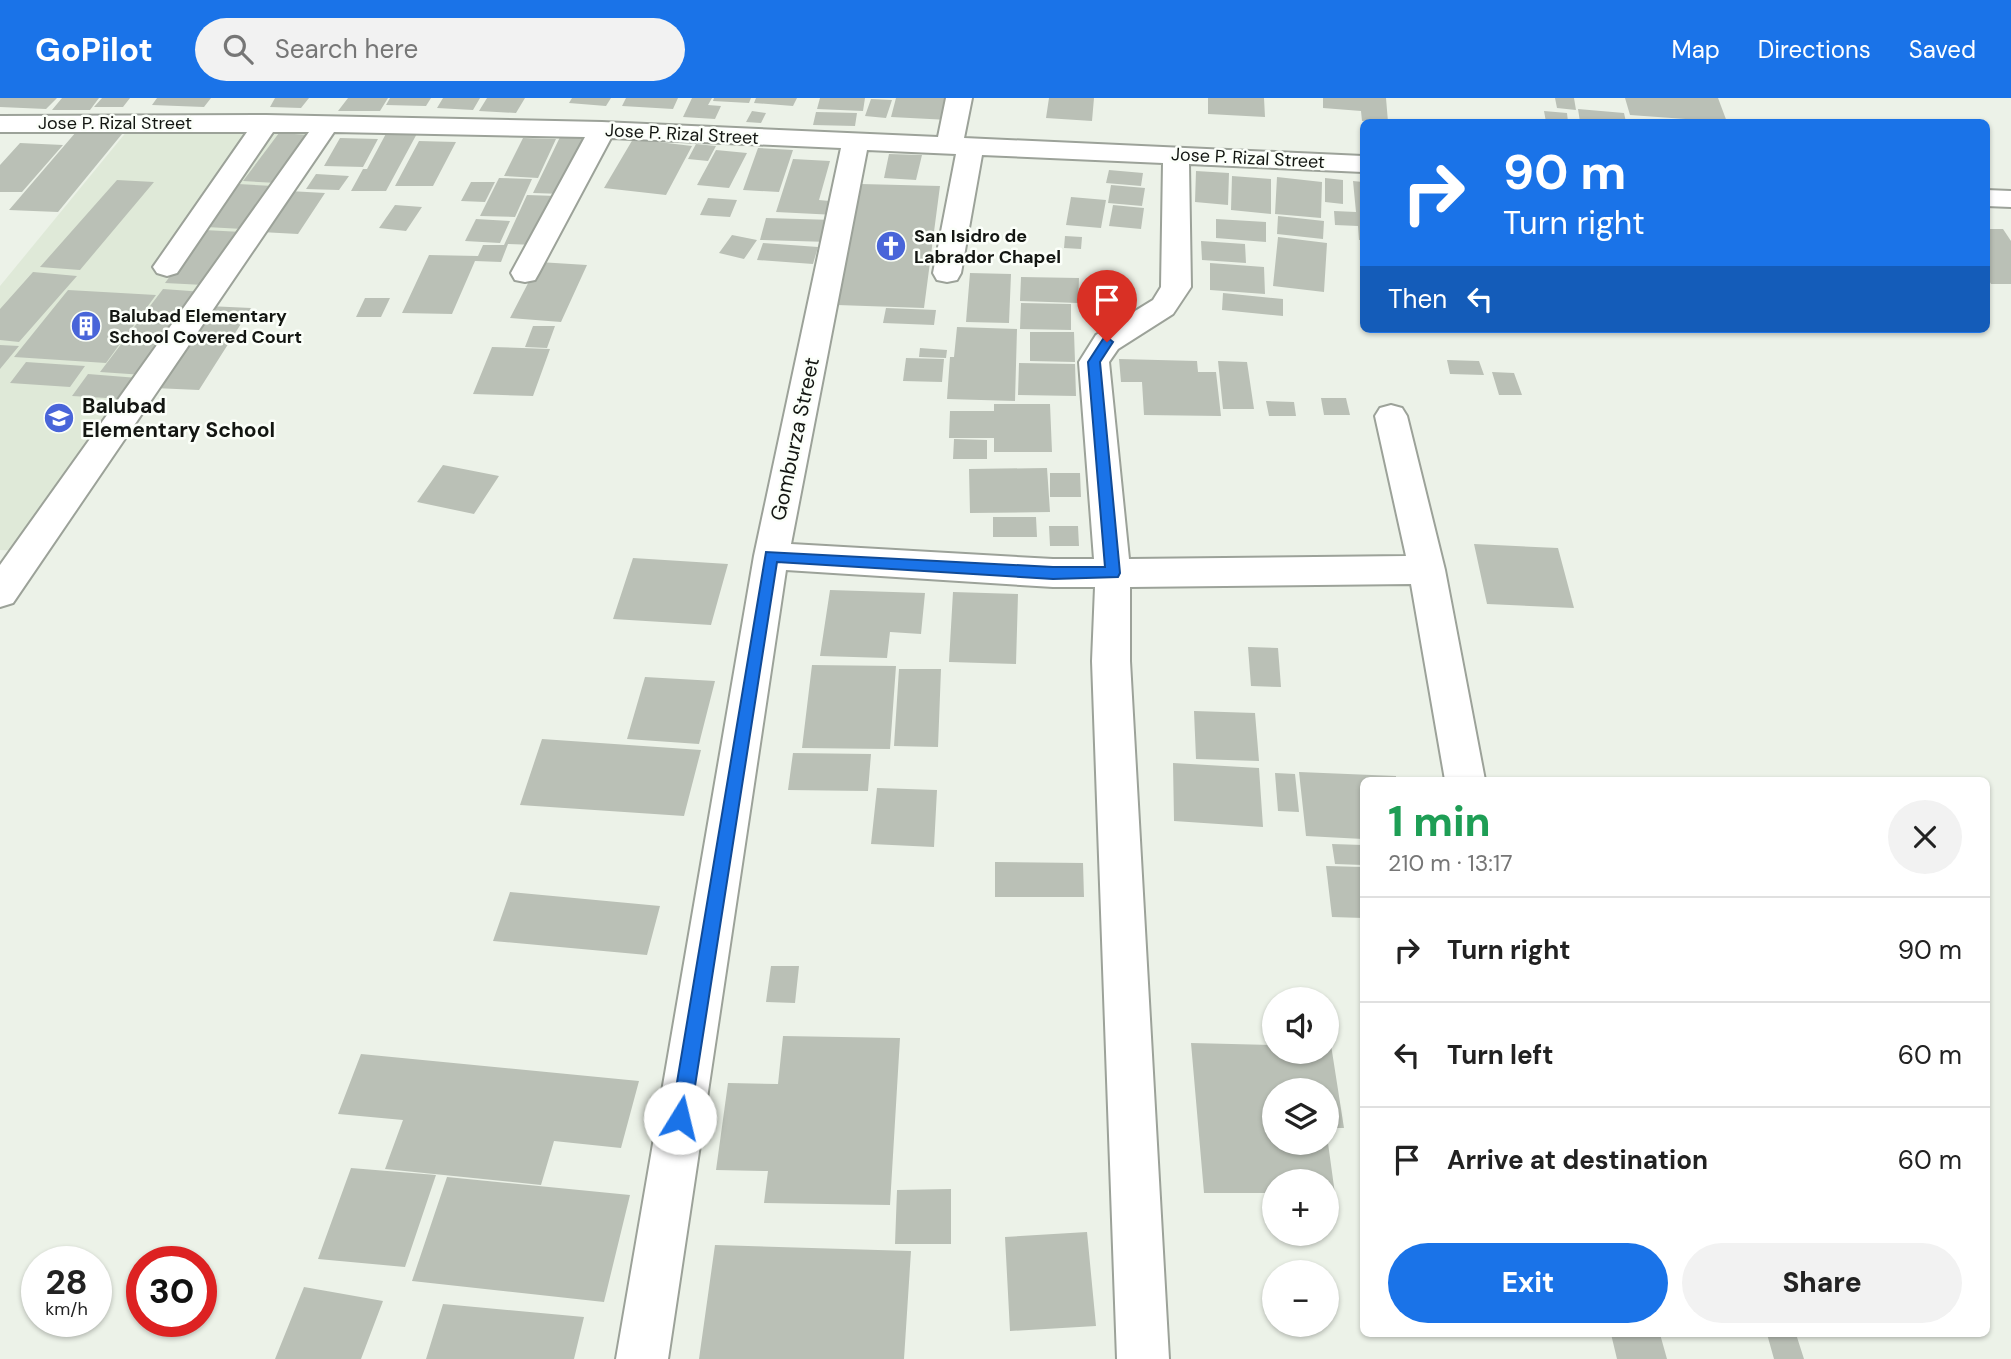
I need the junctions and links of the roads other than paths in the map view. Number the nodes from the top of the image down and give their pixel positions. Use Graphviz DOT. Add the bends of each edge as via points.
graph roads {
  1 [pos="247,98"];
  2 [pos="959,98"];
  3 [pos="321,115"];
  4 [pos="231,123"];
  5 [pos="0,124"];
  6 [pos="266,124"];
  7 [pos="603,130"];
  8 [pos="855,142"];
  9 [pos="960,146"];
  10 [pos="1176,155"];
  11 [pos="1360,164"];
  12 [pos="1990,198"];
  13 [pos="2011,199"];
  14 [pos="167,267"];
  15 [pos="525,273"];
  16 [pos="947,273"];
  17 [pos="1391,416"];
  18 [pos="771,556"];
  19 [pos="1427,570"];
  20 [pos="1113,573"];
  21 [pos="0,593"];
  22 [pos="1464,777"];
  23 [pos="642,1359"];
  24 [pos="1143,1359"];
  1 -- 4 [label="street"];
  2 -- 9 [label="street"];
  3 -- 6 [label="street, Jose P. Rizal Street"];
  3 -- 7 [label="street, Jose P. Rizal Street"];
  3 -- 21 [label="street"];
  4 -- 5 [label="street, Jose P. Rizal Street"];
  4 -- 6 [label="street, Jose P. Rizal Street"];
  6 -- 14 [label="street"];
  7 -- 8 [label="street, Jose P. Rizal Street"];
  7 -- 15 [label="street"];
  8 -- 9 [label="street, Jose P. Rizal Street"];
  8 -- 18 [label="street, Gomburza Street"];
  9 -- 10 [label="street, Jose P. Rizal Street"];
  9 -- 16 [label="street"];
  10 -- 11 [label="street, Jose P. Rizal Street"];
  10 -- 20 [label="street" via="1177,287 1163,307 1107,342 1094,362"];
  12 -- 13 [label="street"];
  17 -- 19 [label="street"];
  18 -- 20 [label="street"];
  18 -- 23 [label="street, Gomburza Street"];
  19 -- 20 [label="street"];
  19 -- 22 [label="street"];
  20 -- 24 [label="street" via="1111,674"];
}
